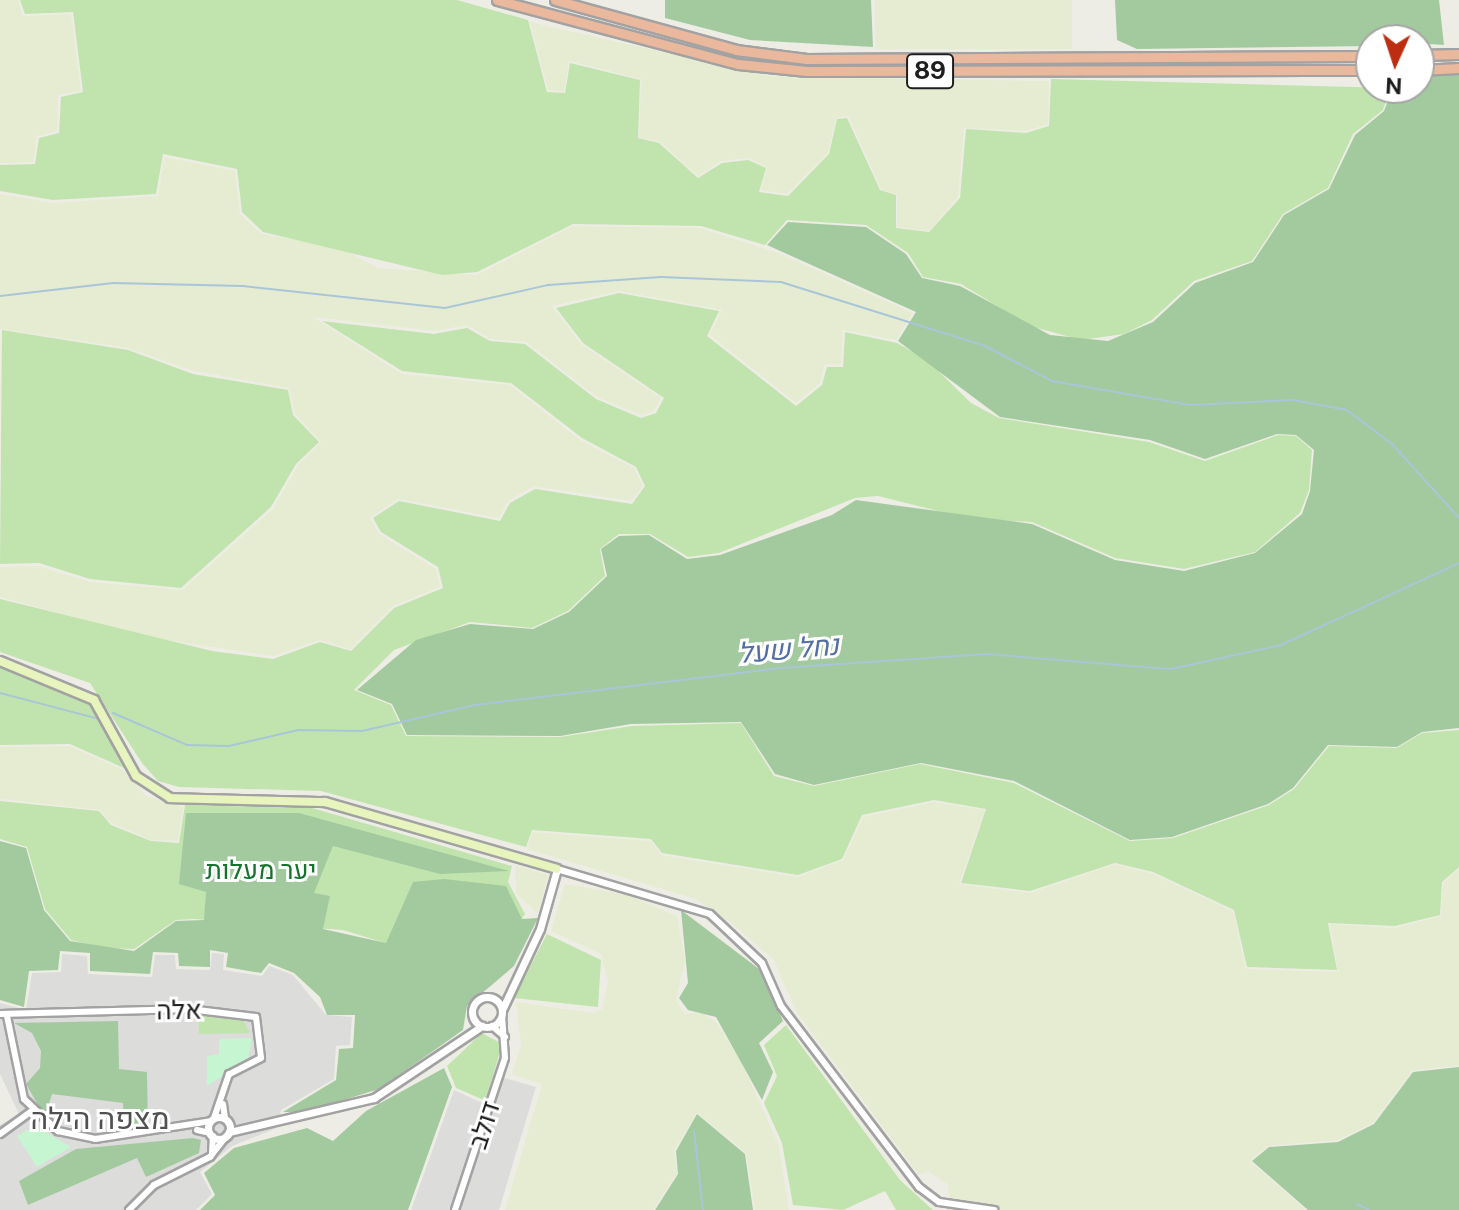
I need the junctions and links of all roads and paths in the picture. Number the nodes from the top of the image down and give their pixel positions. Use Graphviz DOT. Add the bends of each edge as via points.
graph roads {
  1 [pos="497,0"];
  2 [pos="555,0"];
  3 [pos="1459,54"];
  4 [pos="1435,55"];
  5 [pos="1355,56"];
  6 [pos="1459,68"];
  7 [pos="1435,69"];
  8 [pos="1355,70"];
  9 [pos="0,661"];
  10 [pos="557,869"];
  11 [pos="509,986"];
  12 [pos="487,997"];
  13 [pos="502,1012"];
  14 [pos="4,1015"];
  15 [pos="472,1015"];
  16 [pos="482,1026"];
  17 [pos="492,1026"];
  18 [pos="465,1038"];
  19 [pos="508,1039"];
  20 [pos="223,1096"];
  21 [pos="32,1111"];
  22 [pos="226,1119"];
  23 [pos="212,1120"];
  24 [pos="255,1125"];
  25 [pos="189,1130"];
  26 [pos="0,1134"];
  27 [pos="211,1134"];
  28 [pos="228,1134"];
  29 [pos="210,1157"];
  30 [pos="129,1210"];
  31 [pos="455,1210"];
  32 [pos="994,1210"];
  1 -- 8 [label="highway, 89" via="738,64 807,71"];
  2 -- 5 [label="highway, 89" via="736,50 806,59"];
  3 -- 4 [label="highway"];
  6 -- 7 [label="highway"];
  9 -- 10 [label="main road" via="94,700 136,776 170,798 325,802"];
  10 -- 11 [label="street" via="540,929"];
  10 -- 32 [label="street" via="710,914 762,963 781,1006 919,1187 939,1202"];
  11 -- 12 [label="street"];
  11 -- 13 [label="street"];
  12 -- 13 [label="street"];
  12 -- 15 [label="street"];
  13 -- 17 [label="street"];
  13 -- 19 [label="street"];
  14 -- 20 [label="street, אלה" via="247,1013 259,1020 261,1058 229,1074"];
  14 -- 21 [label="street" via="15,1077"];
  15 -- 16 [label="street"];
  15 -- 18 [label="street"];
  16 -- 17 [label="street"];
  16 -- 18 [label="street"];
  17 -- 19 [label="street"];
  18 -- 24 [label="street" via="372,1099"];
  19 -- 31 [label="street, דולב"];
  20 -- 22 [label="street"];
  20 -- 23 [label="street, אלה"];
  21 -- 25 [label="street" via="85,1139"];
  21 -- 26 [label="street"];
  22 -- 23 [label="street"];
  22 -- 24 [label="street"];
  22 -- 28 [label="street"];
  23 -- 25 [label="street"];
  23 -- 27 [label="street"];
  24 -- 28 [label="street"];
  25 -- 27 [label="street"];
  27 -- 28 [label="street"];
  27 -- 29 [label="street"];
  28 -- 29 [label="street"];
  29 -- 30 [label="street" via="154,1185"];
}
